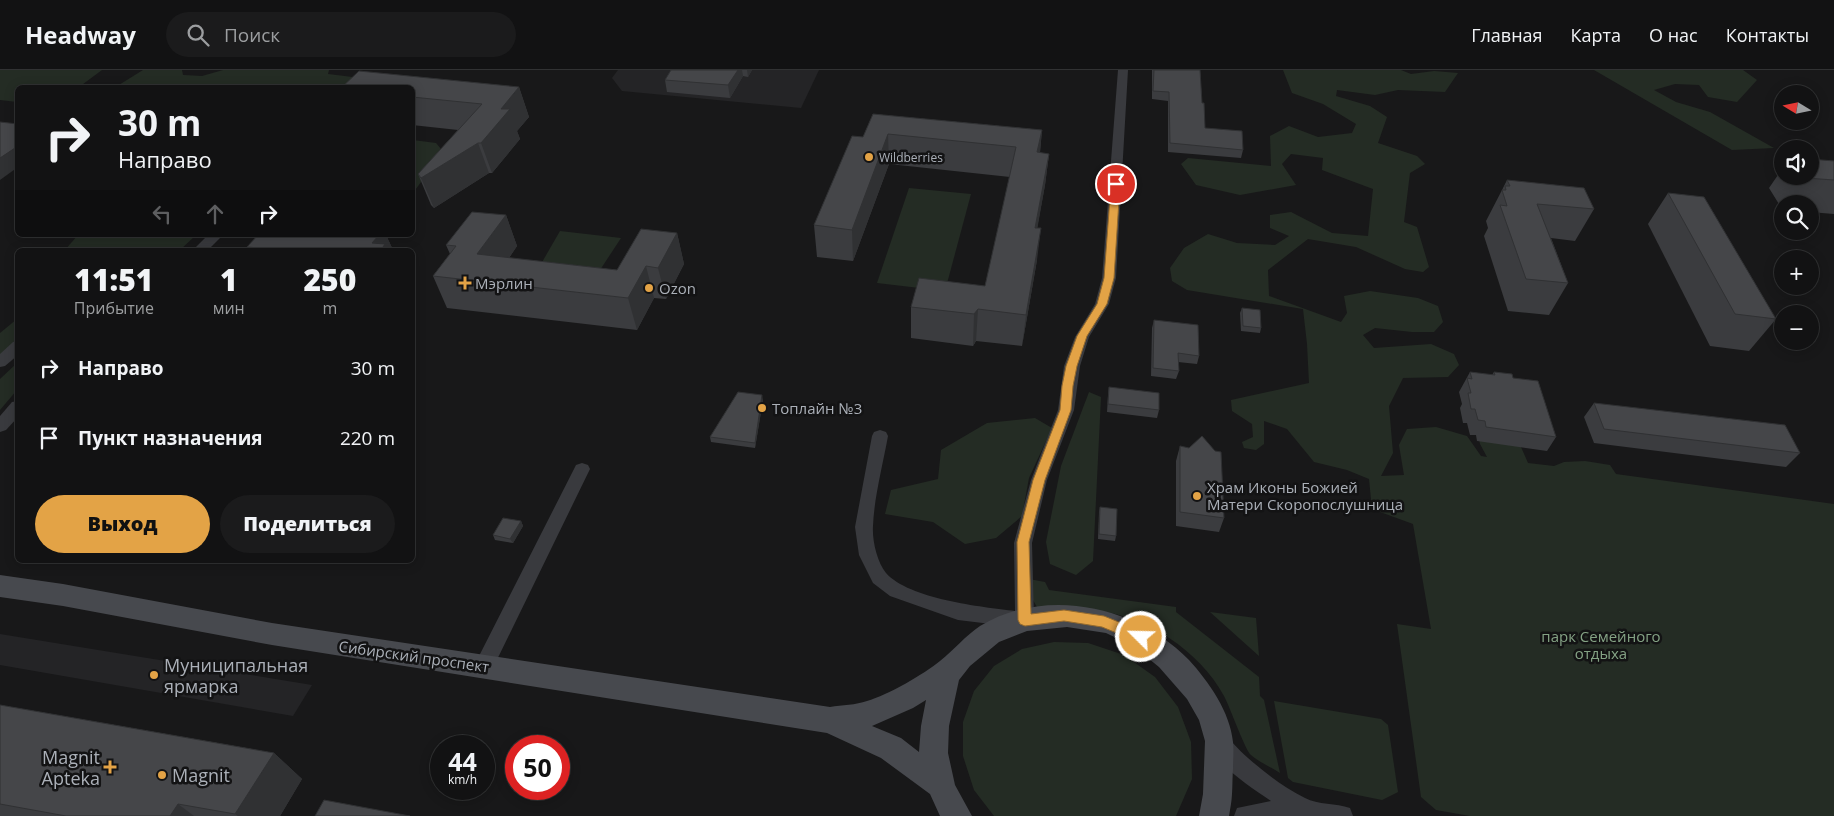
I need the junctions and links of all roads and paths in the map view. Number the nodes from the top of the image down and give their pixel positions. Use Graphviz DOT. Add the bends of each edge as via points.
graph roads {
  1 [pos="1124,70"];
  2 [pos="214,237"];
  3 [pos="202,248"];
  4 [pos="15,349"];
  5 [pos="0,362"];
  6 [pos="15,409"];
  7 [pos="0,426"];
  8 [pos="880,436"];
  9 [pos="582,469"];
  10 [pos="0,586"];
  11 [pos="1025,620"];
  12 [pos="484,666"];
  13 [pos="951,669"];
  14 [pos="830,720"];
  15 [pos="1219,743"];
  16 [pos="938,784"];
  17 [pos="1303,809"];
  18 [pos="957,816"];
  19 [pos="1214,816"];
  20 [pos="1245,816"];
  21 [pos="1342,816"];
  1 -- 11 [label="street" via="1109,278 1102,304 1082,336 1072,366 1066,410 1039,480 1023,542"];
  2 -- 3 [label="street"];
  4 -- 5 [label="street"];
  6 -- 7 [label="street"];
  8 -- 11 [label="street" via="864,527 868,555 879,578 896,591 958,612"];
  9 -- 12 [label="street"];
  10 -- 12 [label="main road, Сибирский проспект" via="272,634"];
  11 -- 13 [label="main road" via="990,634"];
  11 -- 15 [label="main road" via="1064,616 1104,622 1141,637 1175,662 1203,698"];
  12 -- 14 [label="main road, Сибирский проспект"];
  13 -- 14 [label="main road" via="903,699 869,714"];
  13 -- 16 [label="main road" via="941,693 933,728"];
  14 -- 16 [label="main road" via="892,748"];
  15 -- 17 [label="street" via="1252,777"];
  15 -- 19 [label="main road" via="1218,795"];
  16 -- 18 [label="main road"];
  17 -- 20 [label="street"];
  17 -- 21 [label="street"];
}
